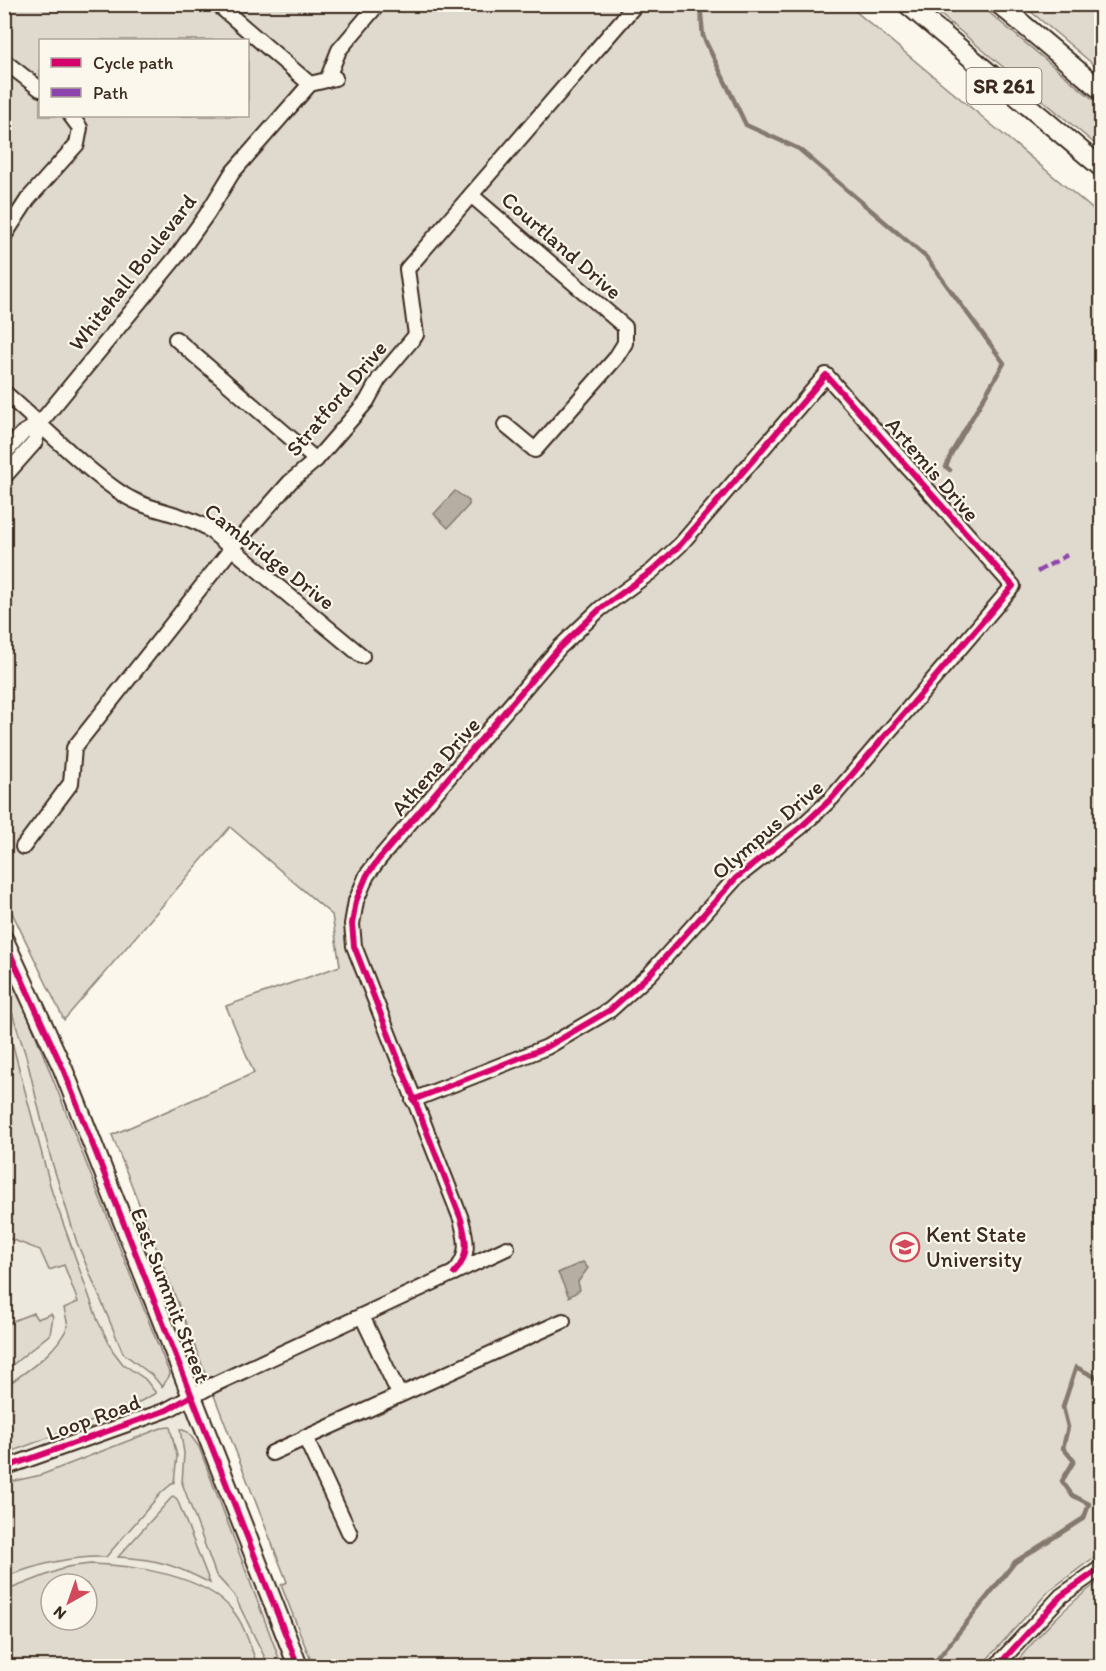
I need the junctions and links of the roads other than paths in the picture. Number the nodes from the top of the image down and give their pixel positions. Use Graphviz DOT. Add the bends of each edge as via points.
graph roads {
  1 [pos="217,4"];
  2 [pos="378,4"];
  3 [pos="636,4"];
  4 [pos="907,4"];
  5 [pos="999,4"];
  6 [pos="4,62"];
  7 [pos="310,84"];
  8 [pos="39,88"];
  9 [pos="1101,91"];
  10 [pos="72,117"];
  11 [pos="1101,168"];
  12 [pos="471,195"];
  13 [pos="4,236"];
  14 [pos="176,339"];
  15 [pos="826,375"];
  16 [pos="4,392"];
  17 [pos="39,423"];
  18 [pos="505,425"];
  19 [pos="4,454"];
  20 [pos="316,460"];
  21 [pos="4,477"];
  22 [pos="232,548"];
  23 [pos="1013,586"];
  24 [pos="362,656"];
  25 [pos="23,847"];
  26 [pos="4,940"];
  27 [pos="413,1100"];
  28 [pos="507,1248"];
  29 [pos="454,1273"];
  30 [pos="363,1316"];
  31 [pos="563,1321"];
  32 [pos="399,1394"];
  33 [pos="191,1396"];
  34 [pos="305,1437"];
  35 [pos="272,1453"];
  36 [pos="4,1468"];
  37 [pos="350,1534"];
  38 [pos="1101,1567"];
  39 [pos="1001,1664"];
  40 [pos="298,1666"];
  1 -- 7 [label="street"];
  2 -- 7 [label="street" via="339,50 331,79"];
  3 -- 12 [label="street, Stratford Drive"];
  4 -- 11 [label="main road, SR 261"];
  5 -- 9 [label="main road, SR 261"];
  6 -- 8 [label="street"];
  7 -- 17 [label="street, Whitehall Boulevard" via="232,173 177,256"];
  10 -- 13 [label="street" via="80,128 77,144 28,199"];
  12 -- 18 [label="street, Courtland Drive" via="625,327 625,343 615,359 535,450"];
  12 -- 20 [label="street, Stratford Drive" via="407,269 416,335"];
  14 -- 20 [label="street"];
  15 -- 23 [label="street, Artemis Drive"];
  15 -- 27 [label="street, Athena Drive" via="680,544 559,648 367,875 353,912 354,946"];
  16 -- 17 [label="street, Cambridge Drive"];
  17 -- 19 [label="street, Whitehall Boulevard" via="22,433"];
  17 -- 21 [label="street, Whitehall Boulevard" via="35,442"];
  17 -- 22 [label="street, Cambridge Drive" via="124,495 194,520"];
  20 -- 22 [label="street, Stratford Drive" via="290,482"];
  22 -- 24 [label="street, Cambridge Drive"];
  22 -- 25 [label="street, Stratford Drive" via="74,748 71,783"];
  23 -- 27 [label="street, Olympus Drive" via="832,798 736,878 628,995 567,1038"];
  26 -- 33 [label="main road, East Summit Street" via="63,1068"];
  27 -- 29 [label="street, Athena Drive" via="465,1234 466,1256"];
  28 -- 29 [label="street, Loop Road"];
  29 -- 30 [label="street, Loop Road"];
  30 -- 32 [label="street"];
  30 -- 33 [label="street, Loop Road"];
  31 -- 32 [label="street"];
  32 -- 34 [label="street"];
  33 -- 36 [label="street, Loop Road" via="167,1410"];
  33 -- 40 [label="main road, East Summit Street"];
  34 -- 35 [label="street"];
  34 -- 37 [label="street"];
  38 -- 39 [label="street" via="1060,1596"];
}
